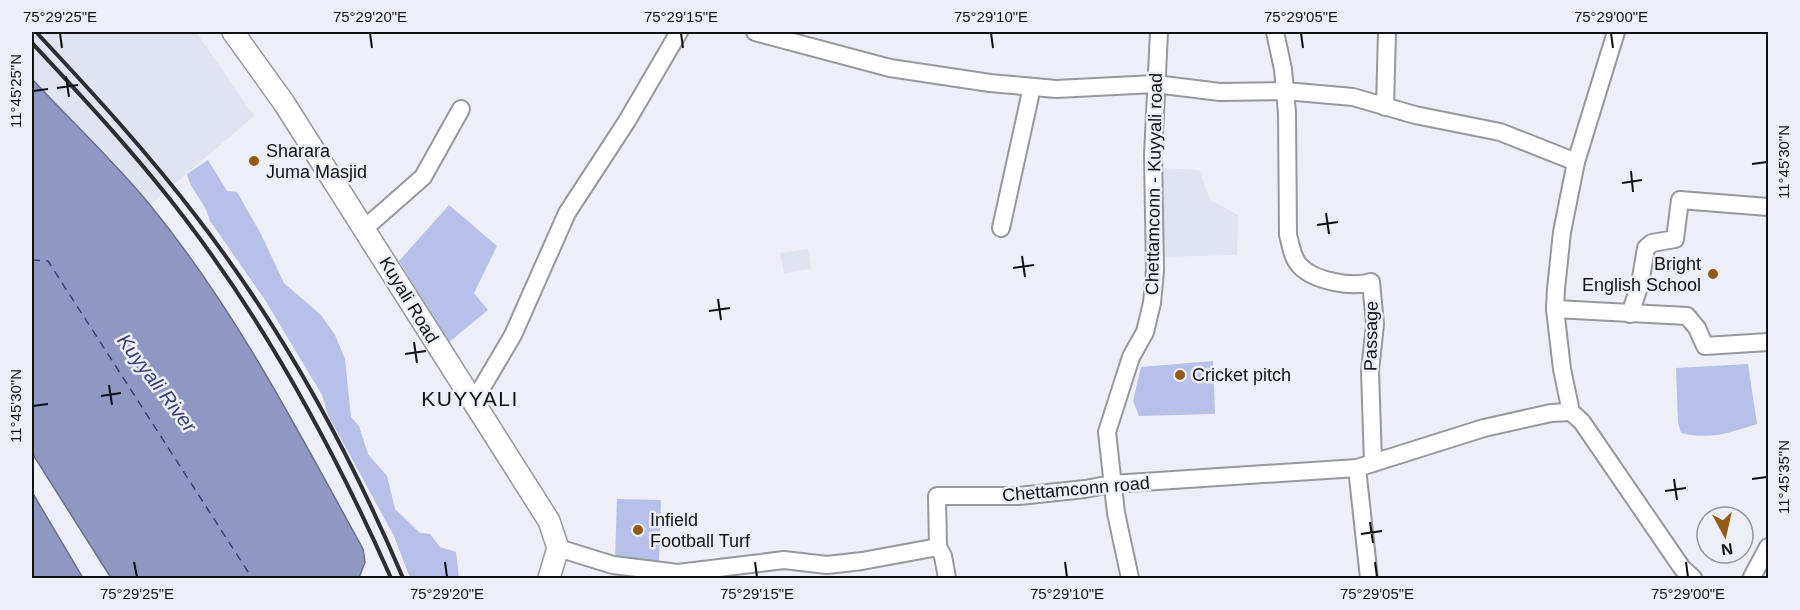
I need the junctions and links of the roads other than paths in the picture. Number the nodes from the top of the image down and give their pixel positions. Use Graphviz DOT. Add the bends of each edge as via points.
graph roads {
  1 [pos="679,32"];
  2 [pos="755,32"];
  3 [pos="1159,32"];
  4 [pos="1275,32"];
  5 [pos="1387,32"];
  6 [pos="1616,32"];
  7 [pos="239,34"];
  8 [pos="1155,84"];
  9 [pos="1032,87"];
  10 [pos="1285,91"];
  11 [pos="1385,107"];
  12 [pos="461,109"];
  13 [pos="1576,162"];
  14 [pos="1768,207"];
  15 [pos="365,228"];
  16 [pos="1001,228"];
  17 [pos="1555,309"];
  18 [pos="1630,314"];
  19 [pos="1768,342"];
  20 [pos="474,401"];
  21 [pos="1571,412"];
  22 [pos="1365,465"];
  23 [pos="1112,484"];
  24 [pos="938,547"];
  25 [pos="1768,547"];
  26 [pos="558,548"];
  27 [pos="808,572"];
  28 [pos="1753,578"];
  29 [pos="549,579"];
  30 [pos="947,579"];
  31 [pos="1130,579"];
  32 [pos="1369,579"];
  33 [pos="1693,579"];
  1 -- 20 [label="street" via="567,213 513,334"];
  2 -- 9 [label="street" via="890,68"];
  3 -- 8 [label="street, Chettamconn - Kuyyali road"];
  4 -- 10 [label="street"];
  5 -- 11 [label="street"];
  6 -- 13 [label="street"];
  7 -- 15 [label="main road, Kuyali Road"];
  8 -- 9 [label="street"];
  8 -- 10 [label="street" via="1220,92"];
  8 -- 23 [label="street, Chettamconn - Kuyyali road" via="1153,292 1145,332 1131,357 1110,416 1107,451"];
  9 -- 16 [label="street"];
  10 -- 11 [label="street" via="1353,97"];
  10 -- 22 [label="street, Passage" via="1288,235 1294,256 1308,272 1335,283 1371,282 1375,324"];
  11 -- 13 [label="street" via="1500,132"];
  12 -- 15 [label="street" via="423,177"];
  13 -- 17 [label="street" via="1562,232"];
  14 -- 18 [label="street" via="1680,200 1675,239 1646,248"];
  15 -- 20 [label="main road, Kuyali Road"];
  17 -- 18 [label="street"];
  17 -- 21 [label="street"];
  18 -- 19 [label="street" via="1688,316 1705,346"];
  20 -- 26 [label="main road, Kuyali Road" via="549,521"];
  21 -- 22 [label="street, Chettamconn road" via="1484,428"];
  21 -- 33 [label="street"];
  22 -- 23 [label="street, Chettamconn road"];
  22 -- 32 [label="street"];
  23 -- 24 [label="street, Chettamconn road" via="1018,496 938,496"];
  23 -- 31 [label="street, Chettamconn - Kuyyali road"];
  24 -- 27 [label="street" via="827,565"];
  24 -- 30 [label="street" via="944,556"];
  25 -- 28 [label="street"];
  26 -- 27 [label="street" via="614,565 678,573 718,566"];
  26 -- 29 [label="main road"];
}
